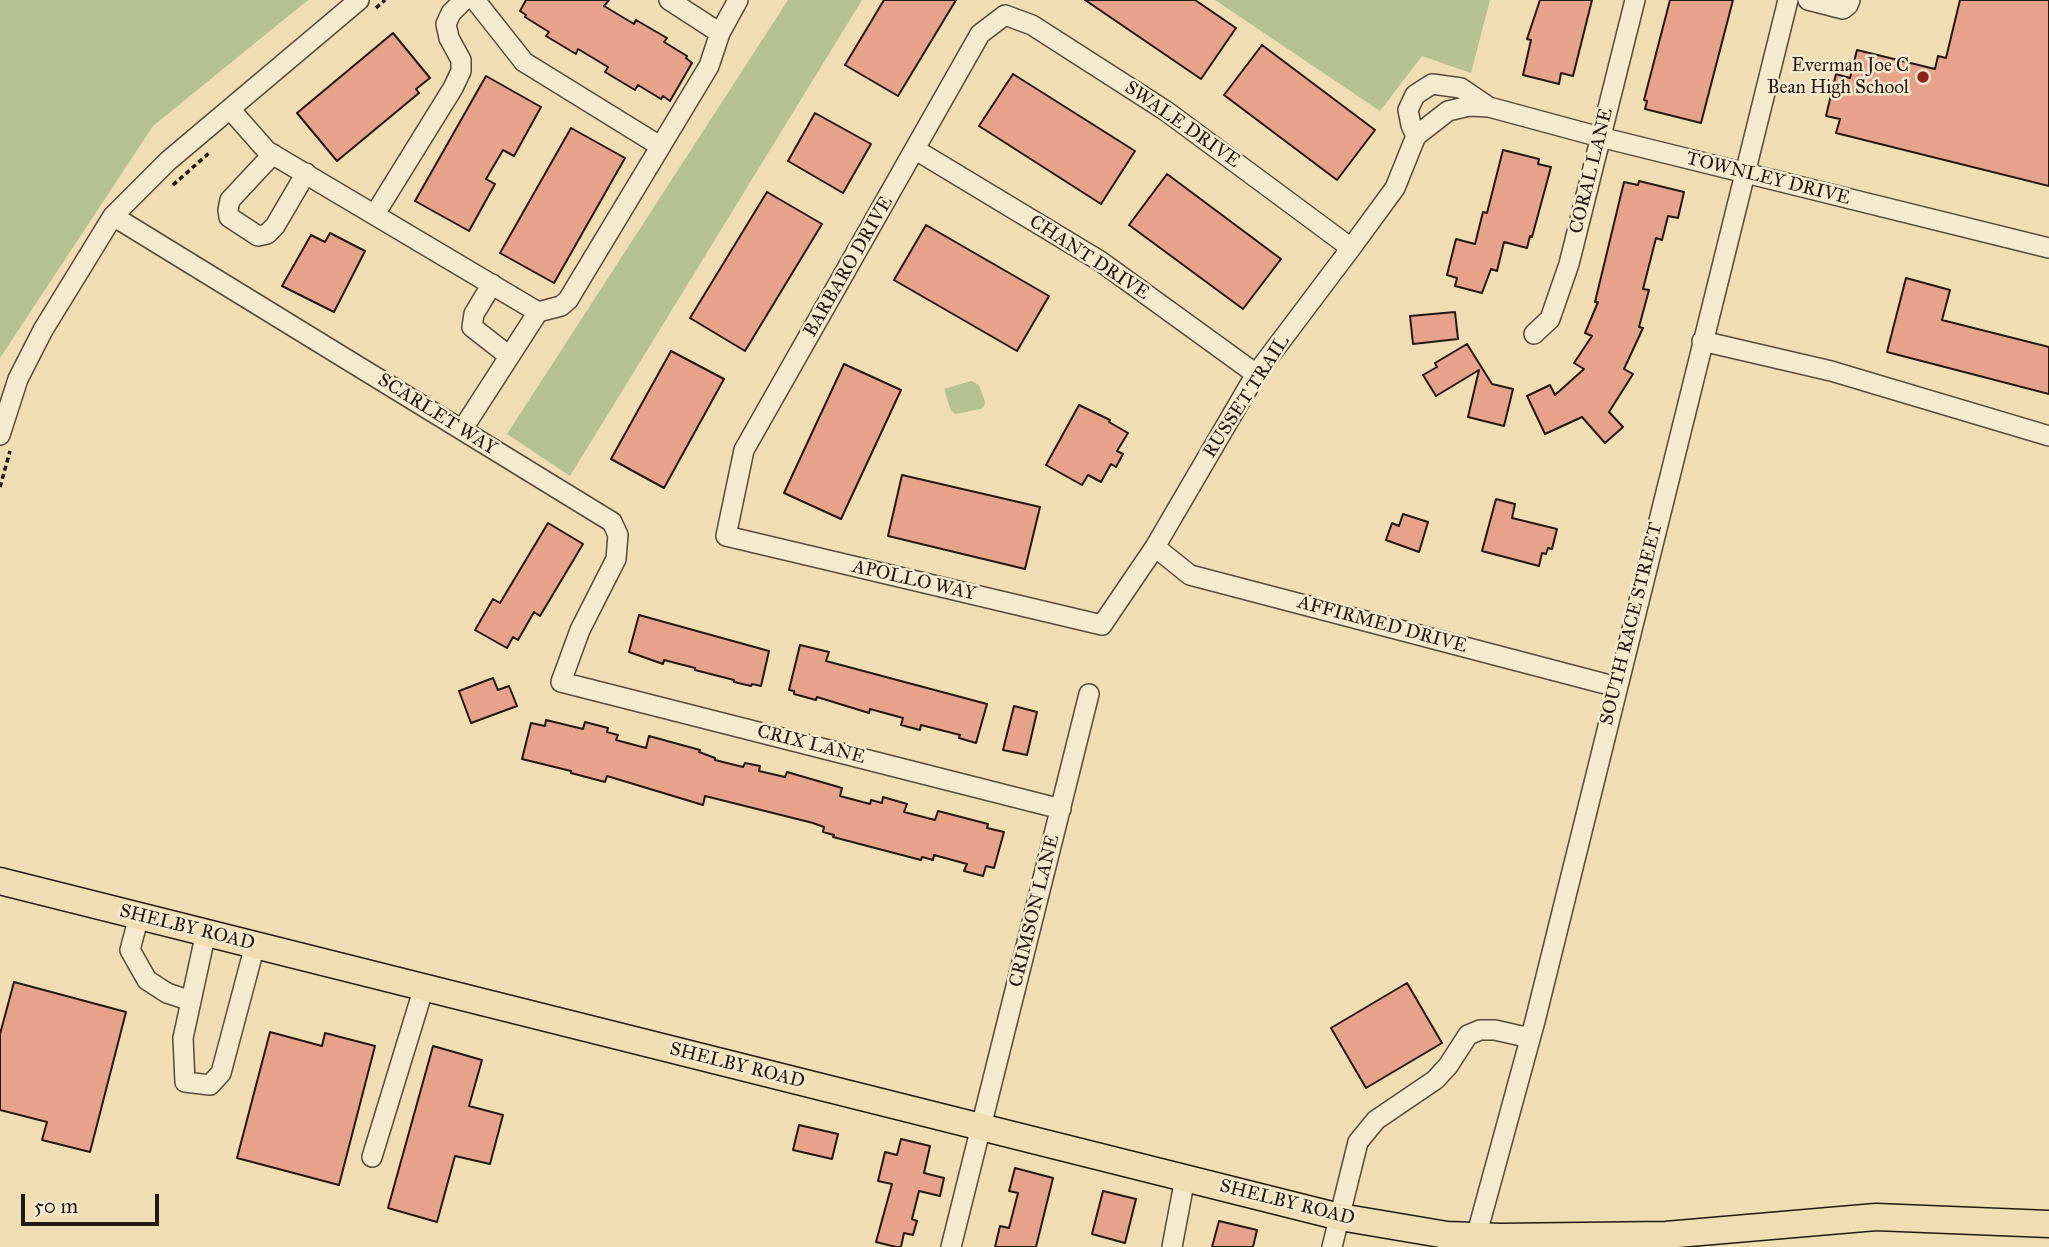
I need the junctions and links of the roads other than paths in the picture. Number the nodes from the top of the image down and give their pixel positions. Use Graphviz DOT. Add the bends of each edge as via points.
graph roads {
  1 [pos="359,0"];
  2 [pos="464,0"];
  3 [pos="475,0"];
  4 [pos="669,0"];
  5 [pos="737,0"];
  6 [pos="1635,0"];
  7 [pos="1788,0"];
  8 [pos="1808,0"];
  9 [pos="1850,0"];
  10 [pos="1005,15"];
  11 [pos="720,33"];
  12 [pos="1489,107"];
  13 [pos="230,109"];
  14 [pos="1416,136"];
  15 [pos="1600,137"];
  16 [pos="660,146"];
  17 [pos="916,150"];
  18 [pos="273,154"];
  19 [pos="306,173"];
  20 [pos="1745,174"];
  21 [pos="375,214"];
  22 [pos="113,216"];
  23 [pos="1351,248"];
  24 [pos="2049,248"];
  25 [pos="492,284"];
  26 [pos="538,312"];
  27 [pos="1534,334"];
  28 [pos="1702,341"];
  29 [pos="509,356"];
  30 [pos="1256,374"];
  31 [pos="462,430"];
  32 [pos="0,435"];
  33 [pos="2049,436"];
  34 [pos="726,536"];
  35 [pos="1155,547"];
  36 [pos="1102,625"];
  37 [pos="561,682"];
  38 [pos="1617,687"];
  39 [pos="1089,694"];
  40 [pos="1061,809"];
  41 [pos="1,887"];
  42 [pos="139,916"];
  43 [pos="206,932"];
  44 [pos="255,945"];
  45 [pos="424,987"];
  46 [pos="191,1000"];
  47 [pos="1530,1038"];
  48 [pos="979,1128"];
  49 [pos="372,1157"];
  50 [pos="1185,1178"];
  51 [pos="1340,1217"];
  52 [pos="2049,1224"];
  53 [pos="1475,1242"];
  54 [pos="951,1247"];
  55 [pos="1172,1247"];
  56 [pos="1332,1247"];
  1 -- 13 [label="street"];
  2 -- 21 [label="street" via="446,24 461,71"];
  3 -- 16 [label="street" via="524,62"];
  4 -- 11 [label="street"];
  5 -- 11 [label="street"];
  6 -- 15 [label="street, CORAL LANE"];
  7 -- 20 [label="street, SOUTH RACE STREET"];
  8 -- 9 [label="street" via="1843,9"];
  10 -- 17 [label="street, BARBARO DRIVE" via="980,34"];
  10 -- 23 [label="street, SWALE DRIVE" via="1032,25 1166,111"];
  11 -- 16 [label="street" via="709,66"];
  12 -- 14 [label="street, TOWNLEY DRIVE" via="1448,111"];
  12 -- 14 [label="street, TOWNLEY DRIVE" via="1461,88 1432,84 1415,95 1408,110"];
  12 -- 15 [label="street, TOWNLEY DRIVE"];
  13 -- 18 [label="street"];
  13 -- 22 [label="street"];
  14 -- 23 [label="street, RUSSET TRAIL" via="1395,188"];
  15 -- 20 [label="street, TOWNLEY DRIVE"];
  15 -- 27 [label="street, CORAL LANE" via="1569,264 1550,319"];
  16 -- 26 [label="street" via="568,300"];
  17 -- 30 [label="street, CHANT DRIVE" via="1100,261"];
  17 -- 34 [label="street, BARBARO DRIVE" via="744,450"];
  18 -- 19 [label="street"];
  18 -- 19 [label="street" via="230,200 228,210 229,217 258,236 275,226"];
  19 -- 21 [label="street"];
  20 -- 24 [label="street, TOWNLEY DRIVE"];
  20 -- 28 [label="street, SOUTH RACE STREET"];
  21 -- 25 [label="street"];
  22 -- 31 [label="street, SCARLET WAY"];
  22 -- 32 [label="street" via="43,330 18,379"];
  23 -- 30 [label="street, RUSSET TRAIL"];
  25 -- 26 [label="street"];
  25 -- 29 [label="street" via="471,327"];
  26 -- 29 [label="street"];
  28 -- 33 [label="street" via="1831,371"];
  28 -- 38 [label="street, SOUTH RACE STREET"];
  29 -- 31 [label="street"];
  30 -- 35 [label="street, RUSSET TRAIL"];
  31 -- 37 [label="street, SCARLET WAY" via="612,522 618,534 617,559 580,631"];
  34 -- 36 [label="street, APOLLO WAY"];
  35 -- 36 [label="street, RUSSET TRAIL"];
  35 -- 38 [label="street, AFFIRMED DRIVE" via="1190,575"];
  37 -- 40 [label="street, CRIX LANE"];
  38 -- 47 [label="street, SOUTH RACE STREET"];
  39 -- 40 [label="street, CRIMSON LANE"];
  40 -- 48 [label="street, CRIMSON LANE"];
  41 -- 42 [label="main road, SHELBY ROAD"];
  42 -- 43 [label="main road, SHELBY ROAD"];
  42 -- 46 [label="street" via="130,950 147,980 167,993"];
  43 -- 44 [label="main road, SHELBY ROAD"];
  43 -- 46 [label="street"];
  44 -- 45 [label="main road, SHELBY ROAD"];
  44 -- 46 [label="street" via="221,1073 210,1085 186,1082 183,1038"];
  45 -- 48 [label="main road, SHELBY ROAD"];
  45 -- 49 [label="street"];
  47 -- 51 [label="street" via="1495,1030 1468,1035 1435,1080 1376,1120 1358,1142"];
  47 -- 53 [label="street, SOUTH RACE STREET"];
  48 -- 50 [label="main road, SHELBY ROAD"];
  48 -- 54 [label="street, CRIMSON LANE"];
  50 -- 51 [label="main road, SHELBY ROAD"];
  50 -- 55 [label="street"];
  51 -- 53 [label="main road, SHELBY ROAD"];
  51 -- 56 [label="street"];
  52 -- 53 [label="main road, SHELBY ROAD" via="1876,1217 1666,1235"];
}
